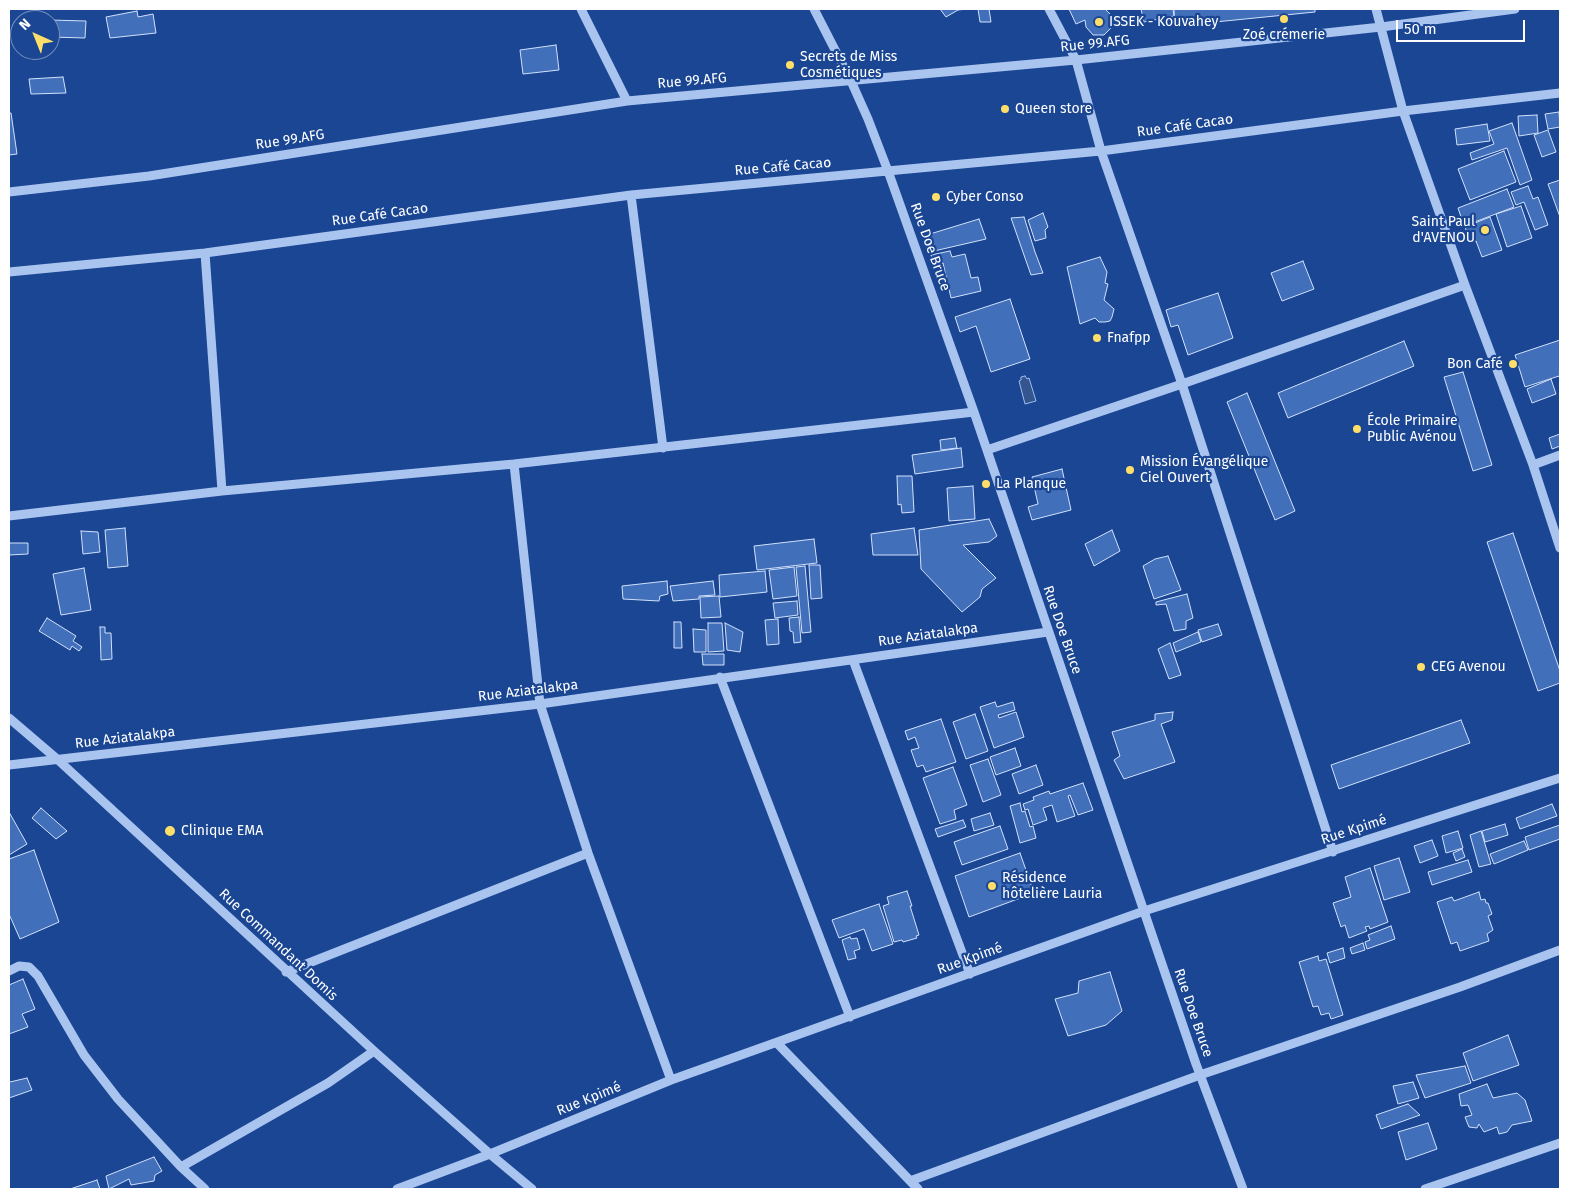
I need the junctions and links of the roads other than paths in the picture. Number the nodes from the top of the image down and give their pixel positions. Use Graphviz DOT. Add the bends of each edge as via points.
graph roads {
  1 [pos="581,9"];
  2 [pos="814,9"];
  3 [pos="1049,9"];
  4 [pos="1376,9"];
  5 [pos="1515,9"];
  6 [pos="1381,27"];
  7 [pos="1076,60"];
  8 [pos="851,80"];
  9 [pos="1560,93"];
  10 [pos="627,101"];
  11 [pos="1403,111"];
  12 [pos="1101,151"];
  13 [pos="888,171"];
  14 [pos="9,192"];
  15 [pos="630,195"];
  16 [pos="205,253"];
  17 [pos="9,272"];
  18 [pos="1465,285"];
  19 [pos="1182,384"];
  20 [pos="974,412"];
  21 [pos="663,448"];
  22 [pos="987,450"];
  23 [pos="1560,455"];
  24 [pos="514,464"];
  25 [pos="1533,465"];
  26 [pos="222,492"];
  27 [pos="9,516"];
  28 [pos="1560,548"];
  29 [pos="1048,632"];
  30 [pos="853,660"];
  31 [pos="720,678"];
  32 [pos="540,704"];
  33 [pos="9,718"];
  34 [pos="57,759"];
  35 [pos="9,765"];
  36 [pos="1560,778"];
  37 [pos="1333,852"];
  38 [pos="588,853"];
  39 [pos="1144,911"];
  40 [pos="1560,950"];
  41 [pos="9,970"];
  42 [pos="286,972"];
  43 [pos="970,974"];
  44 [pos="850,1017"];
  45 [pos="777,1043"];
  46 [pos="374,1051"];
  47 [pos="1200,1075"];
  48 [pos="671,1080"];
  49 [pos="1560,1143"];
  50 [pos="490,1154"];
  51 [pos="181,1167"];
  52 [pos="910,1181"];
  53 [pos="204,1189"];
  54 [pos="397,1189"];
  55 [pos="532,1189"];
  56 [pos="918,1189"];
  57 [pos="1243,1189"];
  58 [pos="1425,1189"];
  1 -- 10 [label="street"];
  2 -- 8 [label="street, Rue Doe Bruce"];
  3 -- 7 [label="street"];
  4 -- 6 [label="street"];
  5 -- 6 [label="street, Rue 99.AFG"];
  6 -- 7 [label="street, Rue 99.AFG"];
  6 -- 11 [label="street"];
  7 -- 8 [label="street, Rue 99.AFG"];
  7 -- 12 [label="street"];
  8 -- 10 [label="street, Rue 99.AFG"];
  8 -- 13 [label="street, Rue Doe Bruce"];
  9 -- 11 [label="street, Rue Café Cacao"];
  10 -- 14 [label="street, Rue 99.AFG" via="149,176"];
  11 -- 12 [label="street, Rue Café Cacao"];
  11 -- 18 [label="street"];
  12 -- 13 [label="street, Rue Café Cacao"];
  12 -- 19 [label="street"];
  13 -- 15 [label="street, Rue Café Cacao"];
  13 -- 20 [label="street, Rue Doe Bruce"];
  15 -- 16 [label="street, Rue Café Cacao"];
  15 -- 21 [label="street"];
  16 -- 17 [label="street, Rue Café Cacao"];
  16 -- 26 [label="street"];
  18 -- 19 [label="street"];
  18 -- 25 [label="street"];
  19 -- 22 [label="street"];
  19 -- 37 [label="street"];
  20 -- 21 [label="street"];
  20 -- 22 [label="street, Rue Doe Bruce"];
  21 -- 24 [label="street"];
  22 -- 29 [label="street, Rue Doe Bruce"];
  23 -- 25 [label="street"];
  24 -- 26 [label="street"];
  24 -- 32 [label="street"];
  25 -- 28 [label="street"];
  26 -- 27 [label="street"];
  29 -- 30 [label="street, Rue Aziatalakpa"];
  29 -- 39 [label="street, Rue Doe Bruce"];
  30 -- 31 [label="street, Rue Aziatalakpa"];
  30 -- 43 [label="street"];
  31 -- 32 [label="street, Rue Aziatalakpa"];
  31 -- 44 [label="street"];
  32 -- 34 [label="street, Rue Aziatalakpa"];
  32 -- 38 [label="street"];
  33 -- 34 [label="street, Rue Commandant Domis"];
  34 -- 35 [label="street, Rue Aziatalakpa"];
  34 -- 42 [label="street, Rue Commandant Domis"];
  36 -- 37 [label="street, Rue Kpimé"];
  37 -- 39 [label="street, Rue Kpimé"];
  38 -- 42 [label="street"];
  38 -- 48 [label="street"];
  39 -- 43 [label="street, Rue Kpimé"];
  39 -- 47 [label="street, Rue Doe Bruce"];
  40 -- 47 [label="street"];
  41 -- 51 [label="street" via="29,967 38,976 84,1055 118,1099"];
  42 -- 46 [label="street, Rue Commandant Domis"];
  43 -- 44 [label="street, Rue Kpimé"];
  44 -- 45 [label="street, Rue Kpimé"];
  45 -- 48 [label="street, Rue Kpimé"];
  45 -- 52 [label="street"];
  46 -- 50 [label="street, Rue Commandant Domis"];
  46 -- 51 [label="street" via="328,1083"];
  47 -- 52 [label="street"];
  47 -- 57 [label="street, Rue Doe Bruce"];
  48 -- 50 [label="street, Rue Kpimé"];
  49 -- 58 [label="street"];
  50 -- 54 [label="street, Rue Kpimé"];
  50 -- 55 [label="street, Rue Commandant Domis"];
  51 -- 53 [label="street"];
  52 -- 56 [label="street"];
}
